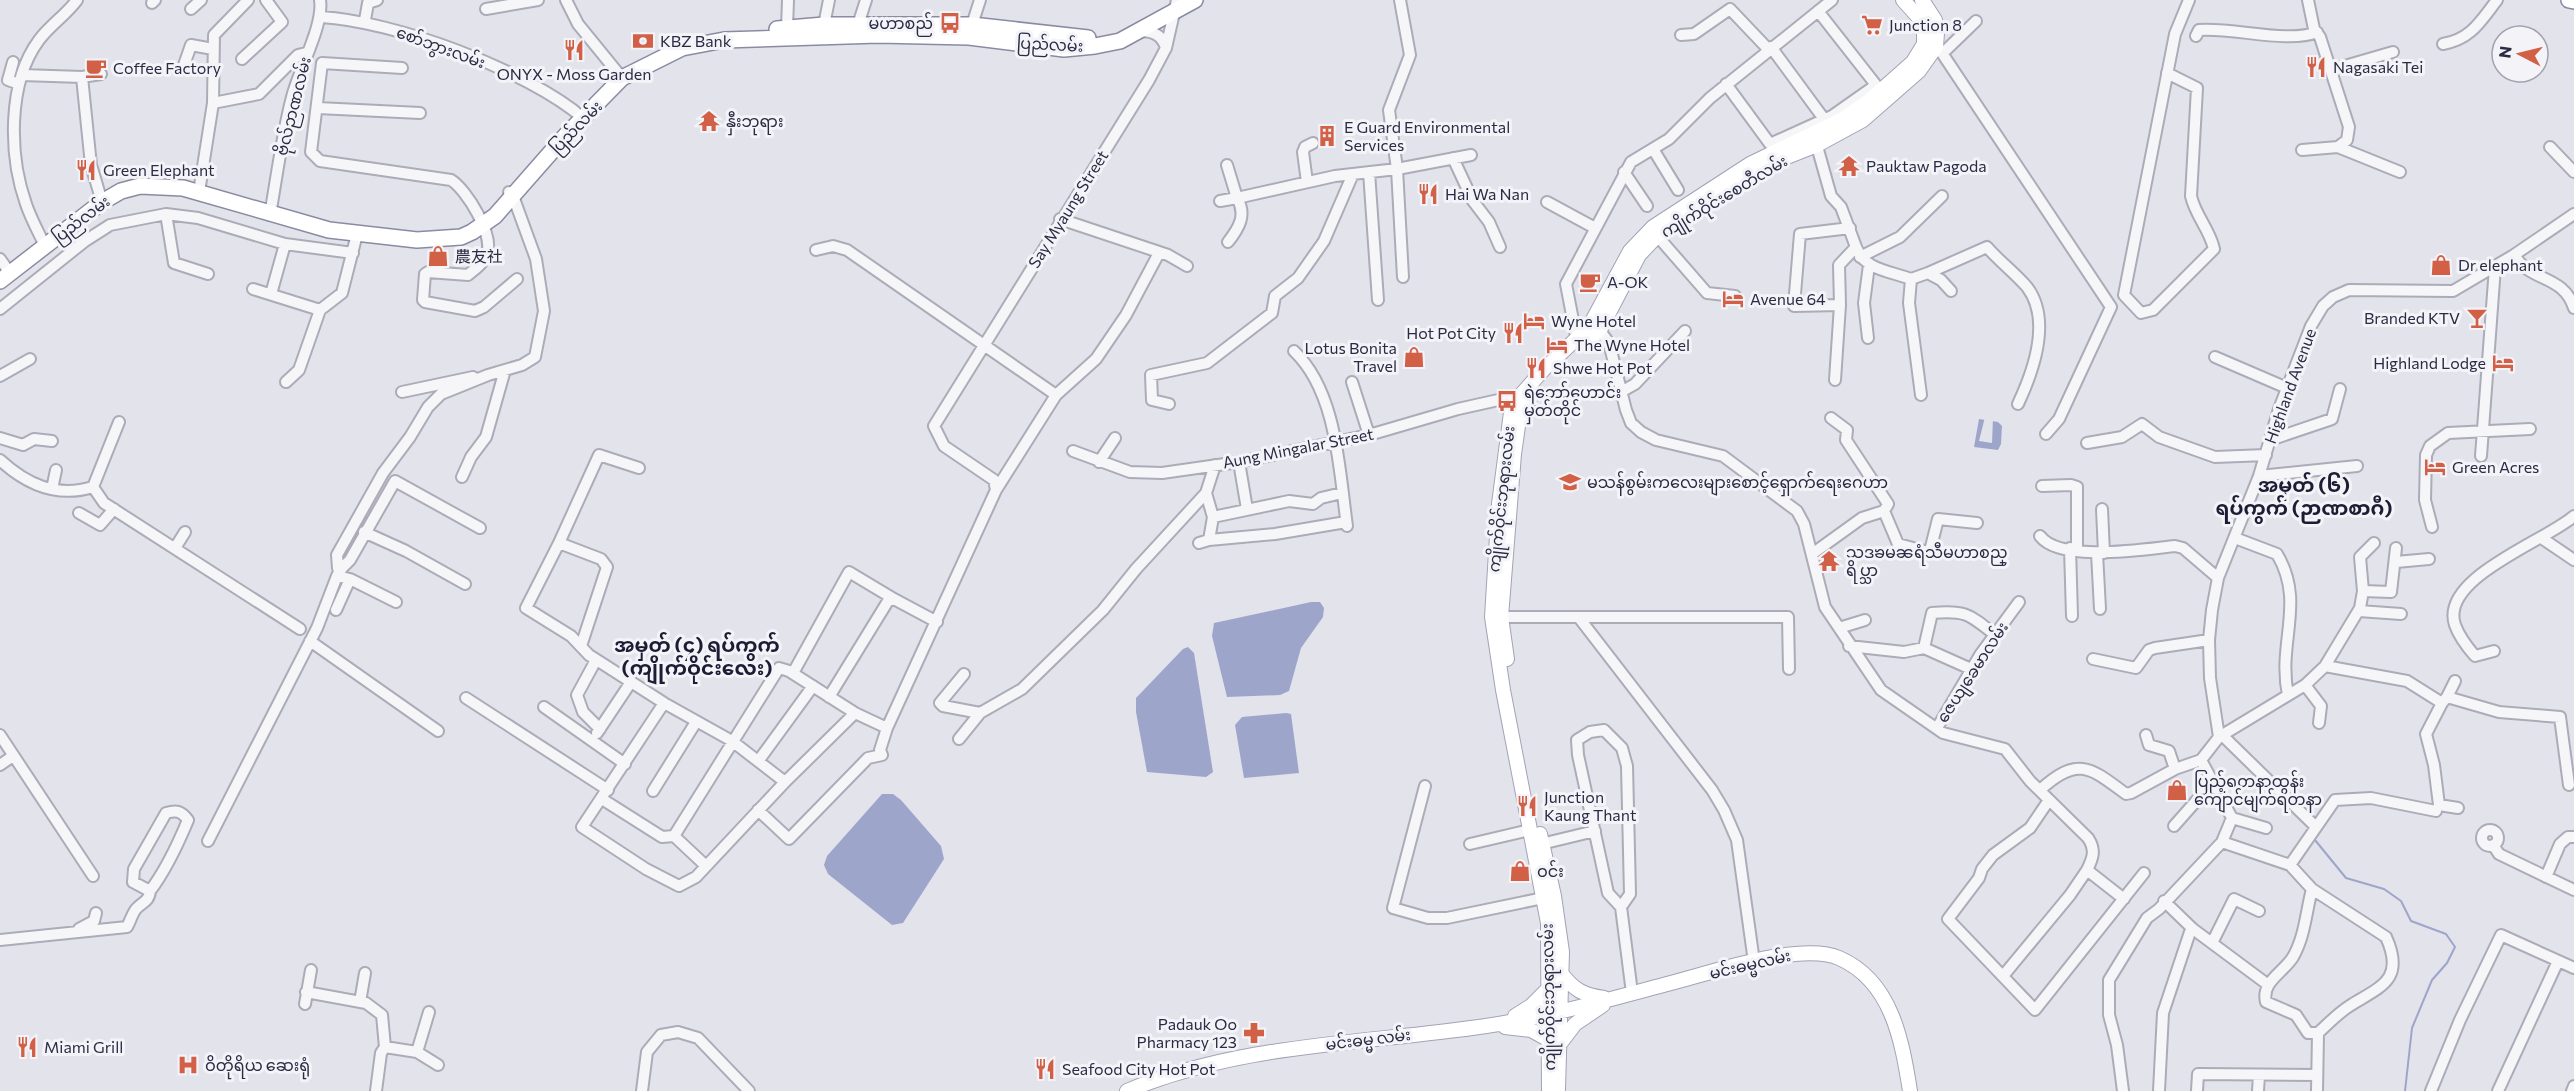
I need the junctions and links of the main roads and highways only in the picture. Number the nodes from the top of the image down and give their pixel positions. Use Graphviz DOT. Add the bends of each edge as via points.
graph roads {
  1 [pos="1194,0"];
  2 [pos="1903,0"];
  3 [pos="1922,0"];
  4 [pos="2570,0"];
  5 [pos="2574,1"];
  6 [pos="1173,3"];
  7 [pos="856,30"];
  8 [pos="970,31"];
  9 [pos="1936,48"];
  10 [pos="620,75"];
  11 [pos="271,211"];
  12 [pos="481,222"];
  13 [pos="3,270"];
  14 [pos="1597,325"];
  15 [pos="1526,394"];
  16 [pos="1496,617"];
  17 [pos="1538,845"];
  18 [pos="1549,897"];
  19 [pos="1561,973"];
  20 [pos="1549,988"];
  21 [pos="1612,999"];
  22 [pos="1555,1013"];
  23 [pos="1488,1026"];
  24 [pos="1554,1043"];
  25 [pos="1127,1091"];
  26 [pos="1549,1091"];
  27 [pos="1557,1091"];
  28 [pos="1910,1091"];
  1 -- 6 [label="highway, ပြည်လမ်း"];
  2 -- 9 [label="main road" via="1921,20"];
  3 -- 9 [label="main road" via="1935,20"];
  4 -- 5 [label="highway"];
  6 -- 8 [label="highway, ပြည်လမ်း" via="1117,34 1095,39"];
  6 -- 8 [label="highway, ပြည်လမ်း" via="1138,31 1108,44 1064,49"];
  7 -- 8 [label="highway, ပြည်လမ်း"];
  7 -- 10 [label="highway, ပြည်လမ်း" via="724,40 682,48"];
  7 -- 10 [label="highway, ပြည်လမ်း" via="824,25 723,32 680,40"];
  9 -- 14 [label="main road, ကျိုက်ဝိုင်းစေတီလမ်း" via="1919,71 1863,120 1815,140 1774,151 1655,232"];
  10 -- 12 [label="highway, ပြည်လမ်း"];
  11 -- 12 [label="highway, ပြည်လမ်း" via="330,223 417,232 459,230"];
  11 -- 12 [label="highway, ပြည်လမ်း" via="302,224 417,240 446,240 472,232"];
  11 -- 13 [label="highway, ပြည်လမ်း" via="200,189 140,186 100,199"];
  14 -- 15 [label="main road, ကျိုက်ဝိုင်းစေတီလမ်း"];
  14 -- 15 [label="main road, ကျိုက်ဝိုင်းဘုရားလမ်း" via="1576,341"];
  15 -- 16 [label="main road, ကျိုက်ဝိုင်းဘုရားလမ်း" via="1512,405 1492,573"];
  16 -- 17 [label="main road, ကျိုက်ဝိုင်းဘုရားလမ်း" via="1503,637"];
  16 -- 17 [label="main road, ကျိုက်ဝိုင်းဘုရားလမ်း" via="1530,830"];
  17 -- 18 [label="main road, ကျိုက်ဝိုင်းဘုရားလမ်း"];
  18 -- 19 [label="main road, ကျိုက်ဝိုင်းဘုရားလမ်း" via="1560,935"];
  18 -- 20 [label="main road, ကျိုက်ဝိုင်းဘုရားလမ်း"];
  19 -- 21 [label="main road" via="1582,994"];
  19 -- 22 [label="main road, ကျိုက်ဝိုင်းဘုရားလမ်း"];
  20 -- 22 [label="main road, ကျိုက်ဝိုင်းဘုရားလမ်း"];
  20 -- 23 [label="main road" via="1520,1014"];
  21 -- 22 [label="main road, မင်းဓမ္မ လမ်း"];
  21 -- 24 [label="main road"];
  21 -- 28 [label="main road, မင်းဓမ္မလမ်း" via="1794,953 1838,957 1856,968 1879,991 1897,1023"];
  22 -- 23 [label="main road, မင်းဓမ္မ လမ်း"];
  22 -- 24 [label="main road, ကျိုက်ဝိုင်းဘုရားလမ်း"];
  23 -- 24 [label="main road" via="1531,1030"];
  23 -- 25 [label="main road, မင်းဓမ္မ လမ်း" via="1296,1048 1204,1064"];
  24 -- 26 [label="main road, ကျိုက်ဝိုင်းဘုရားလမ်း"];
  24 -- 27 [label="main road, ကျိုက်ဝိုင်းဘုရားလမ်း"];
}
